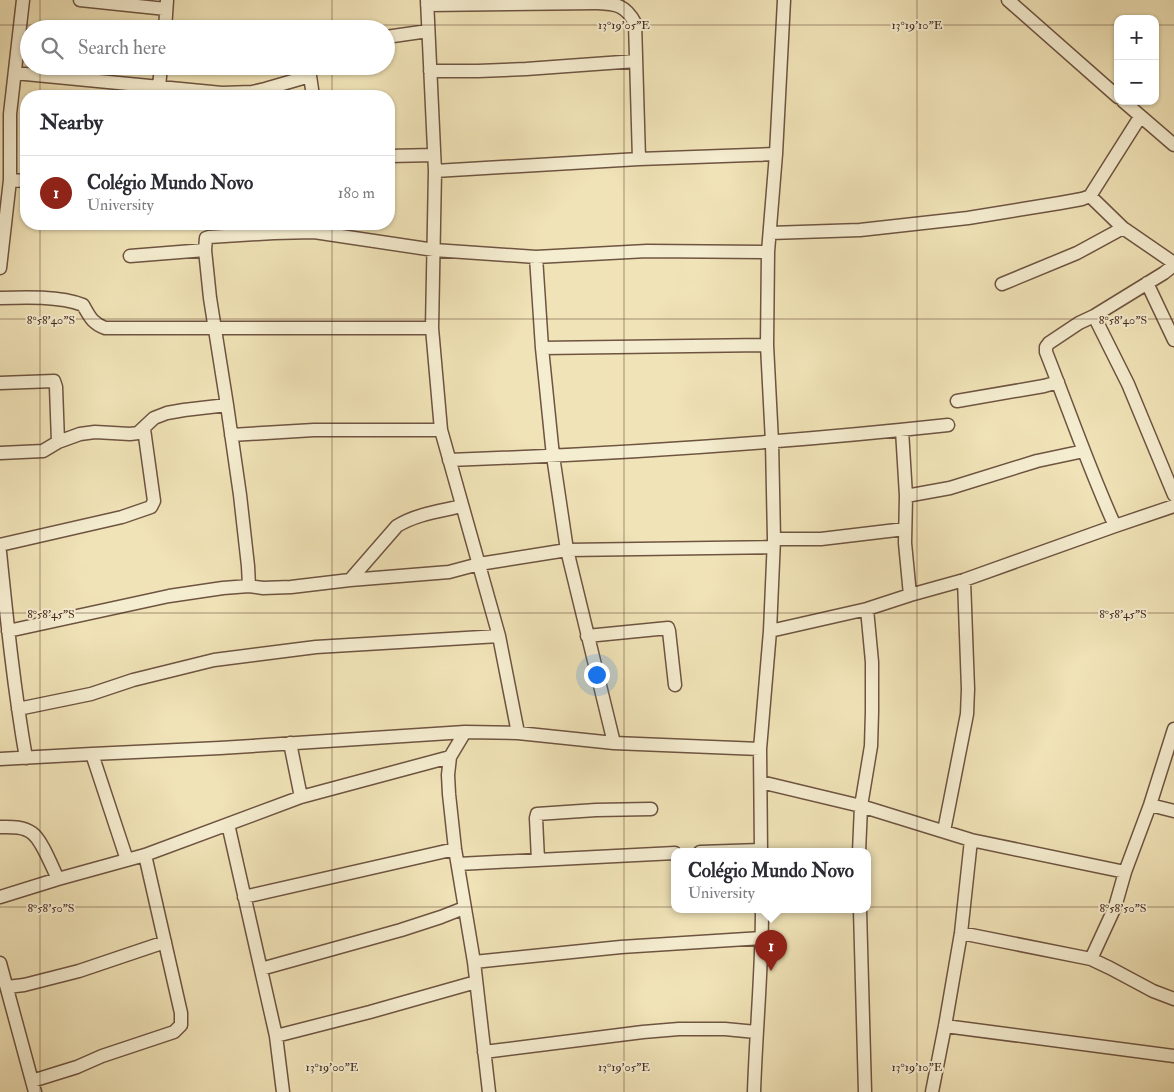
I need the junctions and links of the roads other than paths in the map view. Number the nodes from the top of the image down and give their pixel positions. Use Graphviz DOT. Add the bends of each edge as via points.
graph roads {
  1 [pos="23,0"];
  2 [pos="80,0"];
  3 [pos="784,0"];
  4 [pos="1013,2"];
  5 [pos="427,3"];
  6 [pos="167,5"];
  7 [pos="21,20"];
  8 [pos="166,20"];
  9 [pos="20,27"];
  10 [pos="428,31"];
  11 [pos="395,36"];
  12 [pos="636,61"];
  13 [pos="430,71"];
  14 [pos="15,73"];
  15 [pos="20,73"];
  16 [pos="36,75"];
  17 [pos="160,75"];
  18 [pos="301,75"];
  19 [pos="310,75"];
  20 [pos="159,87"];
  21 [pos="190,90"];
  22 [pos="261,90"];
  23 [pos="312,90"];
  24 [pos="1114,93"];
  25 [pos="1127,105"];
  26 [pos="1140,117"];
  27 [pos="5,129"];
  28 [pos="1174,145"];
  29 [pos="776,154"];
  30 [pos="434,155"];
  31 [pos="395,156"];
  32 [pos="639,159"];
  33 [pos="435,171"];
  34 [pos="10,180"];
  35 [pos="20,181"];
  36 [pos="1090,196"];
  37 [pos="1123,228"];
  38 [pos="260,230"];
  39 [pos="294,230"];
  40 [pos="770,233"];
  41 [pos="205,250"];
  42 [pos="434,250"];
  43 [pos="768,252"];
  44 [pos="130,256"];
  45 [pos="536,257"];
  46 [pos="1174,264"];
  47 [pos="0,268"];
  48 [pos="1002,284"];
  49 [pos="1147,284"];
  50 [pos="0,298"];
  51 [pos="1094,316"];
  52 [pos="214,328"];
  53 [pos="432,328"];
  54 [pos="1174,340"];
  55 [pos="767,346"];
  56 [pos="542,348"];
  57 [pos="1058,382"];
  58 [pos="0,383"];
  59 [pos="957,401"];
  60 [pos="227,405"];
  61 [pos="948,425"];
  62 [pos="144,429"];
  63 [pos="441,430"];
  64 [pos="902,430"];
  65 [pos="231,435"];
  66 [pos="58,442"];
  67 [pos="772,442"];
  68 [pos="1084,451"];
  69 [pos="0,453"];
  70 [pos="553,456"];
  71 [pos="449,460"];
  72 [pos="1174,495"];
  73 [pos="906,496"];
  74 [pos="462,506"];
  75 [pos="1174,506"];
  76 [pos="1115,526"];
  77 [pos="905,529"];
  78 [pos="773,543"];
  79 [pos="0,544"];
  80 [pos="567,550"];
  81 [pos="0,552"];
  82 [pos="479,564"];
  83 [pos="350,580"];
  84 [pos="964,580"];
  85 [pos="248,586"];
  86 [pos="910,595"];
  87 [pos="867,609"];
  88 [pos="770,631"];
  89 [pos="499,636"];
  90 [pos="587,636"];
  91 [pos="5,639"];
  92 [pos="675,685"];
  93 [pos="18,709"];
  94 [pos="1174,729"];
  95 [pos="465,732"];
  96 [pos="518,733"];
  97 [pos="290,743"];
  98 [pos="614,744"];
  99 [pos="760,749"];
  100 [pos="92,754"];
  101 [pos="450,757"];
  102 [pos="26,758"];
  103 [pos="0,759"];
  104 [pos="761,782"];
  105 [pos="300,797"];
  106 [pos="1150,805"];
  107 [pos="861,806"];
  108 [pos="650,809"];
  109 [pos="1174,811"];
  110 [pos="228,824"];
  111 [pos="0,827"];
  112 [pos="944,831"];
  113 [pos="971,840"];
  114 [pos="761,848"];
  115 [pos="859,848"];
  116 [pos="455,849"];
  117 [pos="671,853"];
  118 [pos="145,855"];
  119 [pos="127,860"];
  120 [pos="538,860"];
  121 [pos="458,864"];
  122 [pos="1125,872"];
  123 [pos="58,879"];
  124 [pos="0,897"];
  125 [pos="244,897"];
  126 [pos="464,908"];
  127 [pos="762,913"];
  128 [pos="860,913"];
  129 [pos="961,933"];
  130 [pos="762,938"];
  131 [pos="165,942"];
  132 [pos="1091,959"];
  133 [pos="474,962"];
  134 [pos="0,963"];
  135 [pos="261,969"];
  136 [pos="476,982"];
  137 [pos="7,987"];
  138 [pos="1174,999"];
  139 [pos="945,1026"];
  140 [pos="756,1032"];
  141 [pos="276,1036"];
  142 [pos="484,1052"];
  143 [pos="1174,1056"];
  144 [pos="34,1087"];
  145 [pos="283,1092"];
  146 [pos="489,1092"];
  147 [pos="754,1092"];
  148 [pos="865,1092"];
  149 [pos="932,1092"];
  1 -- 7 [label="street"];
  2 -- 6 [label="street"];
  3 -- 29 [label="street"];
  4 -- 24 [label="street"];
  5 -- 10 [label="street"];
  5 -- 12 [label="street" via="615,4 625,9 634,23"];
  6 -- 8 [label="street"];
  9 -- 14 [label="street"];
  10 -- 11 [label="street"];
  10 -- 13 [label="street"];
  12 -- 13 [label="street"];
  12 -- 32 [label="street"];
  13 -- 30 [label="street"];
  14 -- 15 [label="street"];
  14 -- 27 [label="street"];
  16 -- 20 [label="street"];
  17 -- 20 [label="street"];
  18 -- 22 [label="street"];
  19 -- 23 [label="street"];
  20 -- 21 [label="street"];
  25 -- 26 [label="street"];
  26 -- 28 [label="street"];
  26 -- 36 [label="street"];
  27 -- 34 [label="street"];
  29 -- 32 [label="street"];
  29 -- 40 [label="street"];
  30 -- 31 [label="street"];
  30 -- 33 [label="street"];
  32 -- 33 [label="street"];
  33 -- 42 [label="street"];
  34 -- 35 [label="street"];
  34 -- 47 [label="street"];
  36 -- 37 [label="street"];
  36 -- 40 [label="street" via="934,222 860,230"];
  37 -- 46 [label="street"];
  37 -- 48 [label="street" via="1077,253"];
  38 -- 41 [label="street" via="208,237"];
  39 -- 42 [label="street"];
  40 -- 43 [label="street"];
  41 -- 44 [label="street"];
  41 -- 52 [label="street"];
  42 -- 45 [label="street"];
  42 -- 53 [label="street"];
  43 -- 45 [label="street" via="647,251"];
  43 -- 55 [label="street"];
  45 -- 56 [label="street"];
  46 -- 49 [label="street"];
  49 -- 51 [label="street"];
  49 -- 54 [label="street"];
  50 -- 52 [label="street" via="73,301 83,305 90,318 105,328"];
  51 -- 57 [label="street" via="1046,347"];
  51 -- 72 [label="street" via="1128,384"];
  52 -- 53 [label="street"];
  52 -- 60 [label="street"];
  53 -- 63 [label="street"];
  55 -- 56 [label="street"];
  55 -- 67 [label="street"];
  56 -- 70 [label="street"];
  57 -- 59 [label="street"];
  57 -- 68 [label="street"];
  58 -- 66 [label="street" via="54,381"];
  60 -- 62 [label="street" via="167,413 154,418"];
  60 -- 65 [label="street"];
  61 -- 64 [label="street"];
  62 -- 66 [label="street" via="130,434 80,434"];
  62 -- 79 [label="street" via="154,501 151,507 122,517"];
  63 -- 65 [label="street" via="314,430"];
  63 -- 71 [label="street"];
  64 -- 67 [label="street"];
  64 -- 73 [label="street"];
  65 -- 85 [label="street"];
  66 -- 69 [label="street" via="43,451"];
  67 -- 70 [label="street"];
  67 -- 78 [label="street"];
  68 -- 73 [label="street" via="1037,461 950,488"];
  68 -- 76 [label="street"];
  70 -- 71 [label="street"];
  70 -- 80 [label="street"];
  71 -- 74 [label="street"];
  73 -- 77 [label="street"];
  74 -- 82 [label="street"];
  74 -- 83 [label="street" via="411,519 397,526"];
  75 -- 76 [label="street"];
  76 -- 84 [label="street"];
  77 -- 78 [label="street"];
  77 -- 86 [label="street"];
  78 -- 80 [label="street"];
  78 -- 88 [label="street"];
  80 -- 82 [label="street"];
  80 -- 90 [label="street"];
  81 -- 91 [label="street"];
  82 -- 83 [label="street" via="449,572"];
  82 -- 89 [label="street"];
  83 -- 85 [label="street" via="291,587"];
  84 -- 86 [label="street"];
  84 -- 112 [label="street" via="967,714"];
  85 -- 91 [label="street" via="169,596"];
  86 -- 87 [label="street"];
  87 -- 88 [label="street"];
  87 -- 107 [label="street" via="872,662 871,746"];
  88 -- 99 [label="street"];
  89 -- 93 [label="street" via="316,647 214,660 91,694"];
  89 -- 96 [label="street"];
  90 -- 92 [label="street" via="668,628"];
  90 -- 98 [label="street"];
  91 -- 93 [label="street"];
  93 -- 102 [label="street"];
  94 -- 106 [label="street"];
  95 -- 96 [label="street"];
  95 -- 97 [label="street"];
  95 -- 101 [label="street"];
  96 -- 98 [label="street"];
  97 -- 100 [label="street"];
  97 -- 105 [label="street"];
  98 -- 99 [label="street"];
  99 -- 104 [label="street"];
  100 -- 102 [label="street"];
  100 -- 119 [label="street"];
  101 -- 105 [label="street"];
  101 -- 116 [label="street" via="448,775"];
  102 -- 103 [label="street"];
  104 -- 107 [label="street"];
  104 -- 114 [label="street"];
  105 -- 110 [label="street"];
  106 -- 109 [label="street"];
  106 -- 122 [label="street"];
  107 -- 112 [label="street"];
  107 -- 115 [label="street"];
  108 -- 120 [label="street" via="537,814"];
  110 -- 118 [label="street"];
  110 -- 125 [label="street"];
  111 -- 123 [label="street" via="20,828 32,833 43,846"];
  112 -- 113 [label="street"];
  113 -- 122 [label="street"];
  113 -- 129 [label="street"];
  116 -- 121 [label="street"];
  116 -- 125 [label="street"];
  117 -- 120 [label="street"];
  118 -- 119 [label="street"];
  118 -- 131 [label="street"];
  119 -- 123 [label="street"];
  120 -- 121 [label="street"];
  121 -- 126 [label="street"];
  122 -- 132 [label="street" via="1115,907"];
  123 -- 124 [label="street"];
  125 -- 135 [label="street"];
  126 -- 133 [label="street"];
  126 -- 135 [label="street" via="441,918"];
  127 -- 130 [label="street"];
  128 -- 148 [label="street"];
  129 -- 132 [label="street"];
  129 -- 139 [label="street"];
  130 -- 133 [label="street" via="621,947"];
  130 -- 140 [label="street"];
  131 -- 137 [label="street" via="79,971"];
  131 -- 144 [label="street" via="181,1012 178,1029 102,1056"];
  132 -- 138 [label="street"];
  133 -- 136 [label="street"];
  134 -- 137 [label="street"];
  135 -- 141 [label="street"];
  136 -- 141 [label="street"];
  136 -- 142 [label="street"];
  137 -- 144 [label="street"];
  139 -- 143 [label="street"];
  139 -- 149 [label="street"];
  140 -- 142 [label="street" via="643,1032"];
  140 -- 147 [label="street"];
  141 -- 145 [label="street"];
  142 -- 146 [label="street"];
}
